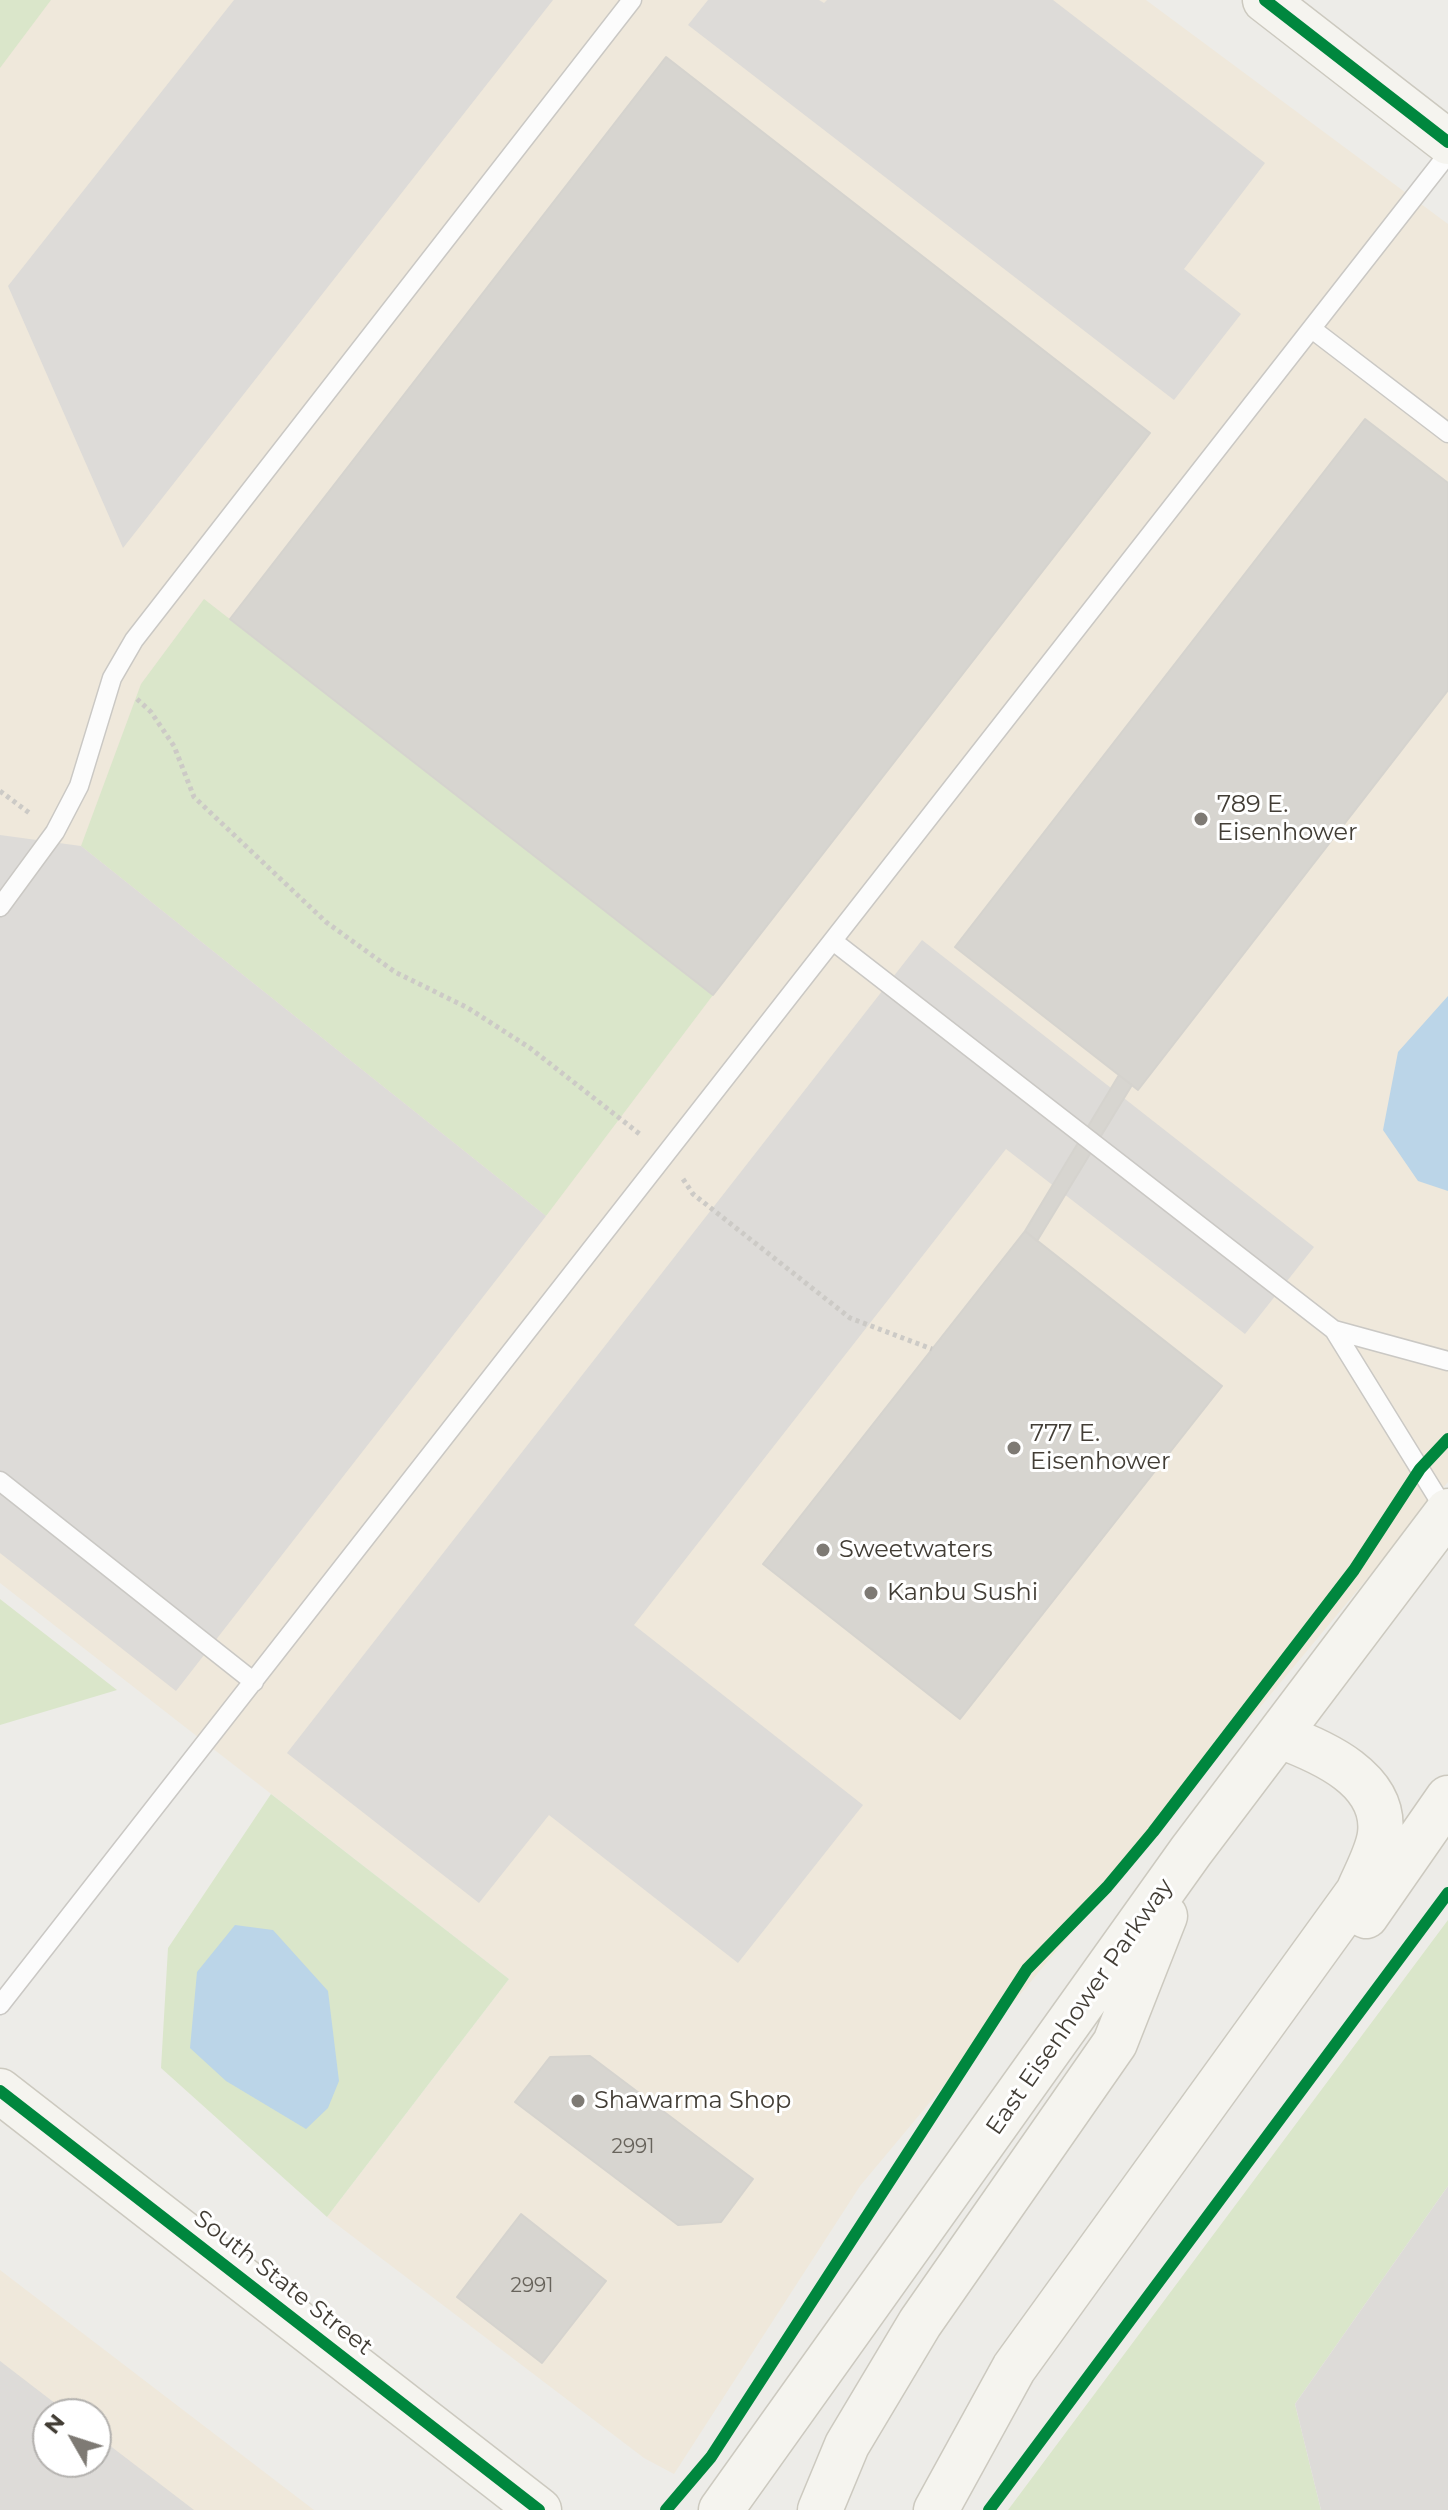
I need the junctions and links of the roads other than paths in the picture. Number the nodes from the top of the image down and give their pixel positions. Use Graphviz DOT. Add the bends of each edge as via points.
graph roads {
  1 [pos="632,0"];
  2 [pos="1265,0"];
  3 [pos="1448,142"];
  4 [pos="1448,154"];
  5 [pos="1312,329"];
  6 [pos="1448,433"];
  7 [pos="0,907"];
  8 [pos="833,941"];
  9 [pos="1334,1330"];
  10 [pos="1448,1361"];
  11 [pos="0,1481"];
  12 [pos="1447,1512"];
  13 [pos="254,1682"];
  14 [pos="1280,1736"];
  15 [pos="1448,1798"];
  16 [pos="1191,1851"];
  17 [pos="0,2005"];
  18 [pos="0,2091"];
  19 [pos="539,2510"];
  20 [pos="721,2510"];
  21 [pos="820,2510"];
  22 [pos="938,2510"];
  1 -- 7 [label="lane" via="134,640 112,678 79,786 55,832"];
  2 -- 3 [label="main road"];
  4 -- 5 [label="lane"];
  5 -- 6 [label="lane"];
  5 -- 8 [label="lane"];
  8 -- 9 [label="lane"];
  8 -- 13 [label="lane"];
  9 -- 10 [label="lane"];
  9 -- 12 [label="lane"];
  11 -- 13 [label="lane"];
  12 -- 14 [label="main road, East Eisenhower Parkway"];
  13 -- 17 [label="lane"];
  14 -- 16 [label="main road, East Eisenhower Parkway"];
  14 -- 22 [label="main road" via="1315,1749 1350,1771 1373,1797 1380,1833 1358,1892 1014,2368"];
  15 -- 22 [label="main road" via="1184,2181"];
  16 -- 20 [label="main road, East Eisenhower Parkway"];
  16 -- 21 [label="main road" via="1115,2043 920,2323 847,2445"];
  18 -- 19 [label="main road, South State Street"];
}
